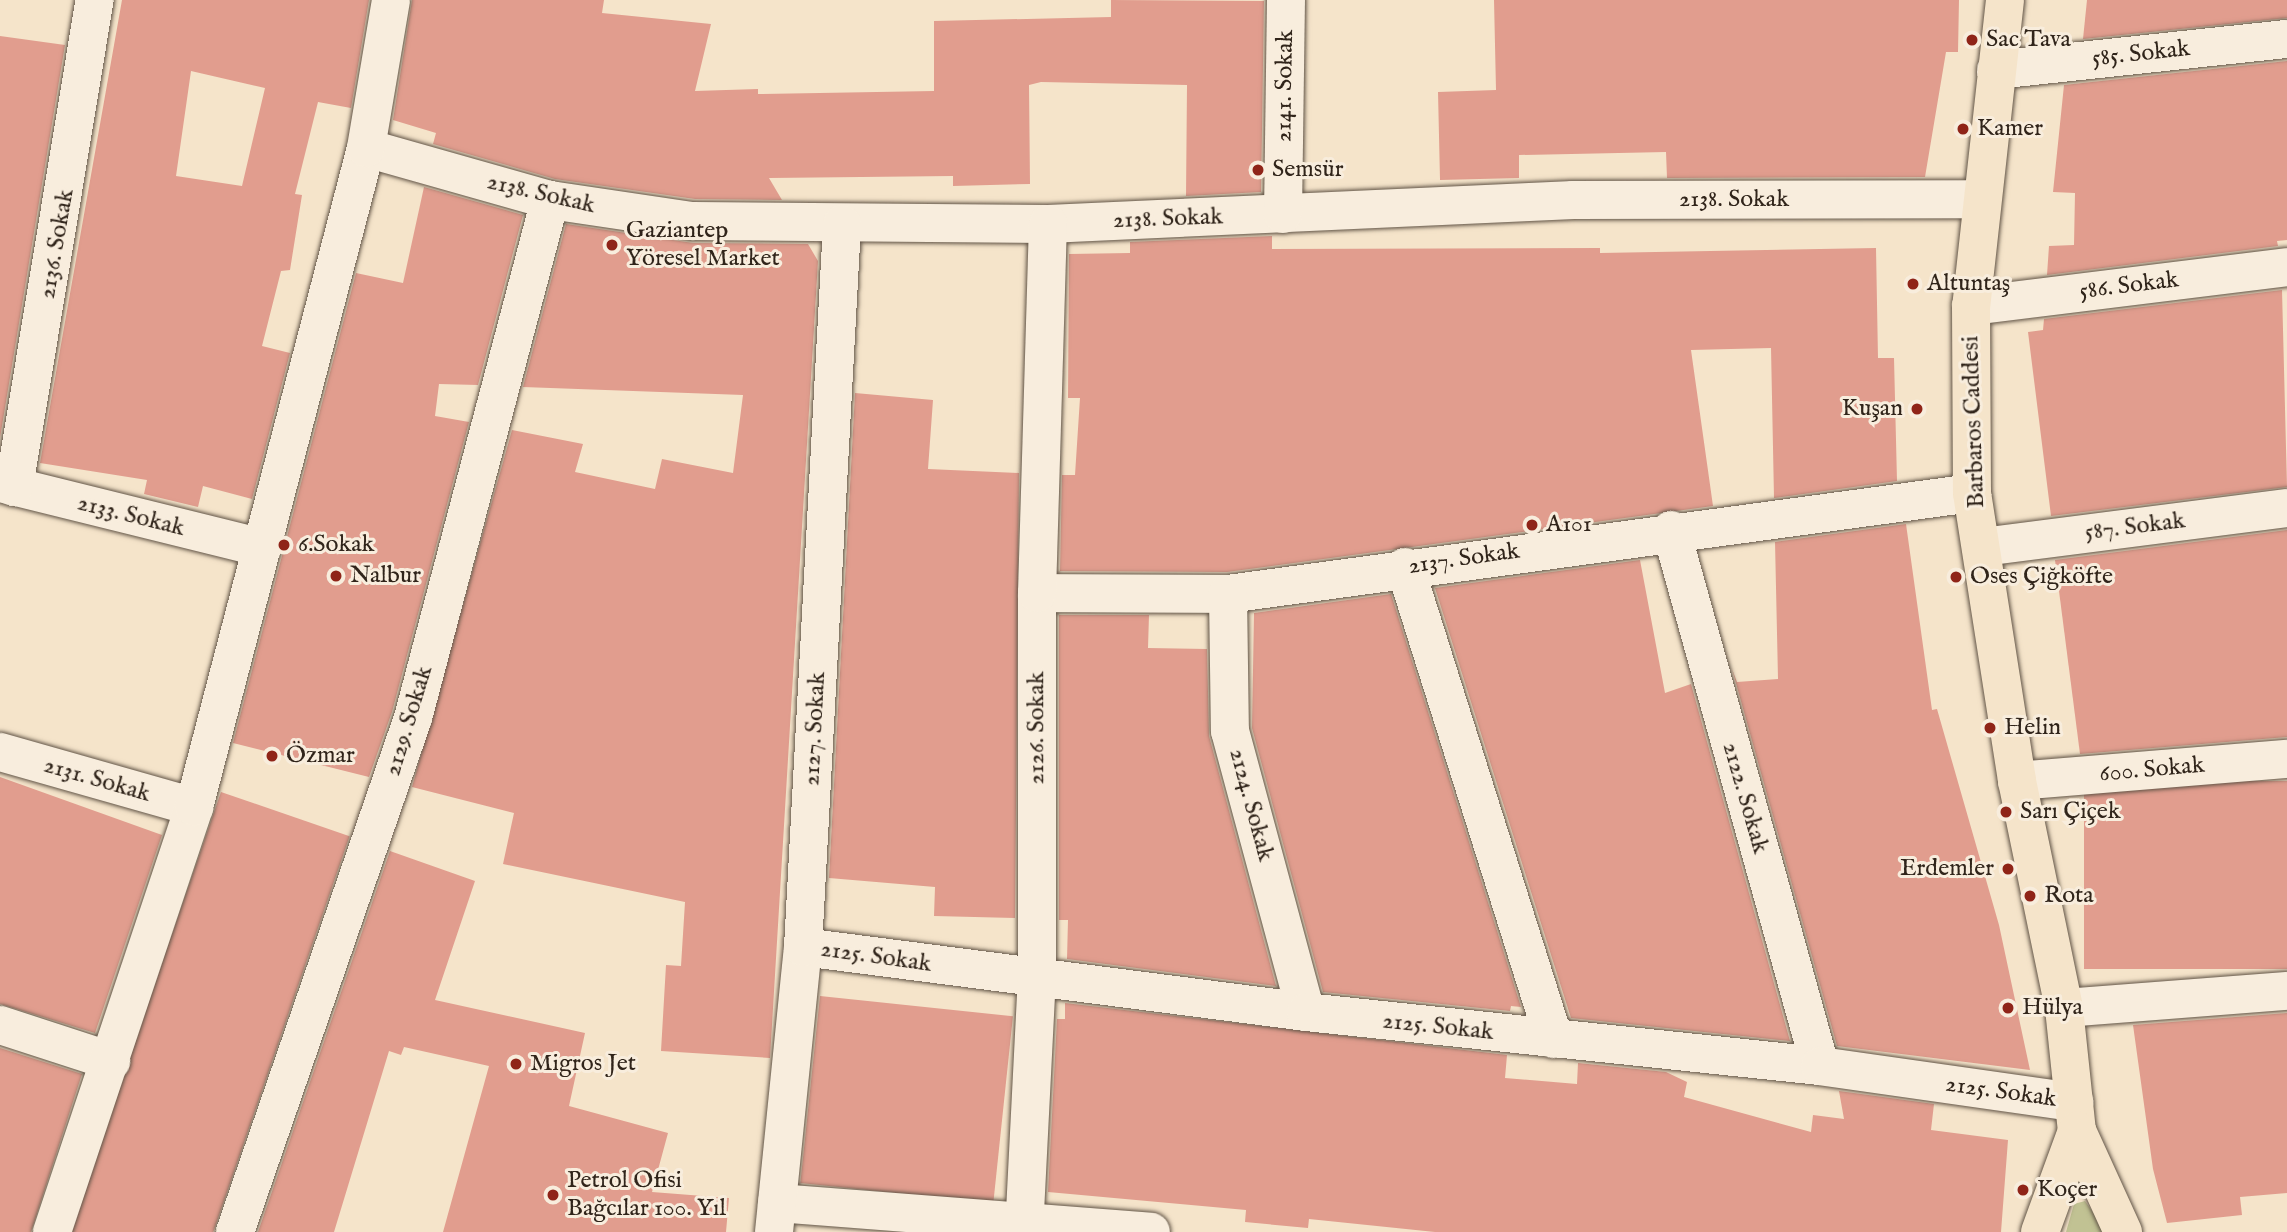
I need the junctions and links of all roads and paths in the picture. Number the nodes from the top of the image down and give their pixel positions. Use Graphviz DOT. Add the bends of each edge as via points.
graph roads {
  1 [pos="95,0"];
  2 [pos="391,0"];
  3 [pos="1286,0"];
  4 [pos="2005,0"];
  5 [pos="2287,39"];
  6 [pos="1996,69"];
  7 [pos="366,148"];
  8 [pos="1979,199"];
  9 [pos="550,200"];
  10 [pos="1283,214"];
  11 [pos="842,224"];
  12 [pos="1048,224"];
  13 [pos="2287,267"];
  14 [pos="1971,306"];
  15 [pos="7,485"];
  16 [pos="1972,493"];
  17 [pos="2287,508"];
  18 [pos="1671,530"];
  19 [pos="1983,547"];
  20 [pos="262,548"];
  21 [pos="1405,567"];
  22 [pos="1037,593"];
  23 [pos="1228,594"];
  24 [pos="0,752"];
  25 [pos="2287,759"];
  26 [pos="2017,781"];
  27 [pos="194,807"];
  28 [pos="803,947"];
  29 [pos="1037,979"];
  30 [pos="2287,991"];
  31 [pos="2064,1008"];
  32 [pos="1306,1012"];
  33 [pos="0,1026"];
  34 [pos="1554,1040"];
  35 [pos="111,1061"];
  36 [pos="1820,1066"];
  37 [pos="2075,1116"];
  38 [pos="775,1218"];
  39 [pos="1024,1228"];
  40 [pos="52,1232"];
  41 [pos="236,1232"];
  42 [pos="1151,1232"];
  43 [pos="2040,1232"];
  44 [pos="2123,1232"];
  1 -- 15 [label="street, 2136. Sokak"];
  2 -- 7 [label="street"];
  3 -- 10 [label="street, 2141. Sokak"];
  4 -- 6 [label="main road, Barbaros Caddesi"];
  5 -- 6 [label="street, 585. Sokak"];
  6 -- 8 [label="main road, Barbaros Caddesi"];
  7 -- 9 [label="street, 2138. Sokak"];
  7 -- 20 [label="street"];
  8 -- 10 [label="street, 2138. Sokak" via="1573,200"];
  8 -- 14 [label="main road, Barbaros Caddesi"];
  9 -- 11 [label="street, 2138. Sokak" via="693,221"];
  9 -- 41 [label="street, 2129. Sokak" via="413,718"];
  10 -- 12 [label="street, 2138. Sokak"];
  11 -- 12 [label="street, 2138. Sokak"];
  11 -- 28 [label="street, 2127. Sokak"];
  12 -- 22 [label="street, 2126. Sokak"];
  13 -- 14 [label="street, 586. Sokak"];
  14 -- 16 [label="main road, Barbaros Caddesi"];
  15 -- 20 [label="street, 2133. Sokak"];
  16 -- 18 [label="street, 2137. Sokak"];
  16 -- 19 [label="main road, Barbaros Caddesi"];
  17 -- 19 [label="street, 587. Sokak"];
  18 -- 21 [label="street, 2137. Sokak"];
  18 -- 36 [label="street, 2122. Sokak"];
  19 -- 26 [label="main road, Barbaros Caddesi"];
  20 -- 27 [label="street"];
  21 -- 23 [label="street, 2137. Sokak"];
  21 -- 34 [label="street"];
  22 -- 23 [label="street, 2137. Sokak"];
  22 -- 29 [label="street, 2126. Sokak"];
  23 -- 32 [label="street, 2124. Sokak" via="1230,730"];
  24 -- 27 [label="street, 2131. Sokak"];
  25 -- 26 [label="street, 600. Sokak"];
  26 -- 31 [label="main road, Barbaros Caddesi"];
  27 -- 35 [label="street"];
  28 -- 29 [label="street, 2125. Sokak"];
  28 -- 38 [label="street, 2127. Sokak"];
  29 -- 32 [label="street, 2125. Sokak"];
  29 -- 39 [label="street, 2126. Sokak"];
  30 -- 31 [label="street"];
  31 -- 37 [label="main road, Barbaros Caddesi"];
  32 -- 34 [label="street, 2125. Sokak"];
  33 -- 35 [label="street"];
  34 -- 36 [label="street, 2125. Sokak"];
  35 -- 40 [label="street"];
  36 -- 37 [label="street, 2125. Sokak"];
  37 -- 43 [label="main road, Barbaros Caddesi"];
  37 -- 44 [label="main road, Barbaros Caddesi"];
  38 -- 39 [label="street"];
  39 -- 42 [label="street"];
}
